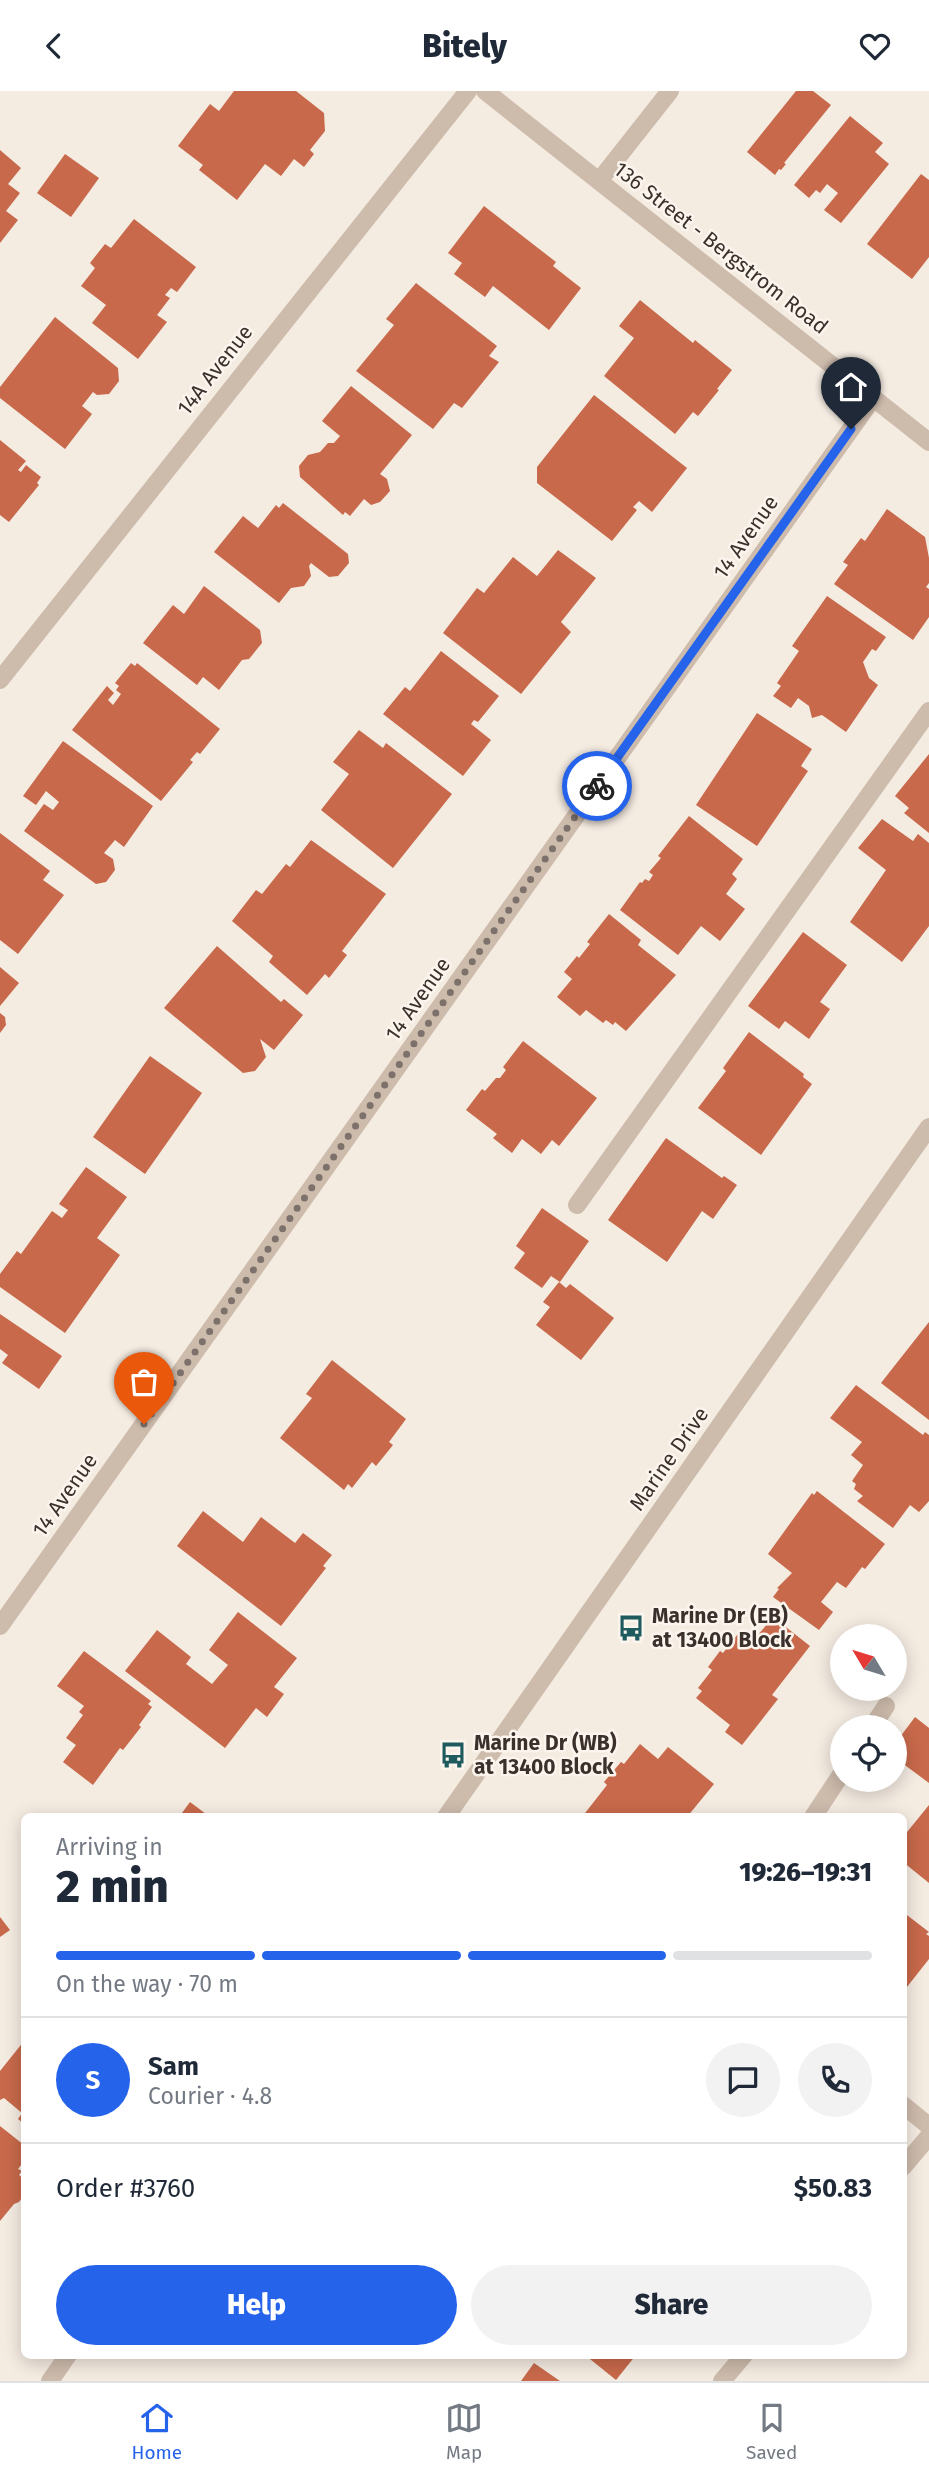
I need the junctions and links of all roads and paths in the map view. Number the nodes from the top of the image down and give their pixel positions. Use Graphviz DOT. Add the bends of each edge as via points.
graph roads {
  1 [pos="468,91"];
  2 [pos="485,91"];
  3 [pos="670,91"];
  4 [pos="599,181"];
  5 [pos="873,398"];
  6 [pos="929,442"];
  7 [pos="0,680"];
  8 [pos="929,711"];
  9 [pos="929,1127"];
  10 [pos="577,1205"];
  11 [pos="0,1626"];
  12 [pos="886,1706"];
  13 [pos="880,1715"];
  14 [pos="830,1791"];
  15 [pos="449,1813"];
  16 [pos="816,1813"];
  17 [pos="907,2108"];
  18 [pos="929,2126"];
  19 [pos="929,2136"];
  20 [pos="907,2162"];
  21 [pos="65,2359"];
  22 [pos="741,2359"];
  23 [pos="50,2381"];
  24 [pos="722,2381"];
  1 -- 7 [label="street, 14A Avenue"];
  2 -- 4 [label="street, 136 Street - Bergstrom Road"];
  3 -- 4 [label="street"];
  4 -- 5 [label="street, 136 Street - Bergstrom Road"];
  5 -- 6 [label="street, 136 Street - Bergstrom Road"];
  5 -- 11 [label="street, 14 Avenue"];
  8 -- 10 [label="street"];
  9 -- 15 [label="street, Marine Drive"];
  12 -- 13 [label="street"];
  14 -- 16 [label="street"];
  17 -- 18 [label="street"];
  19 -- 20 [label="street"];
  21 -- 23 [label="street"];
  22 -- 24 [label="street"];
}
